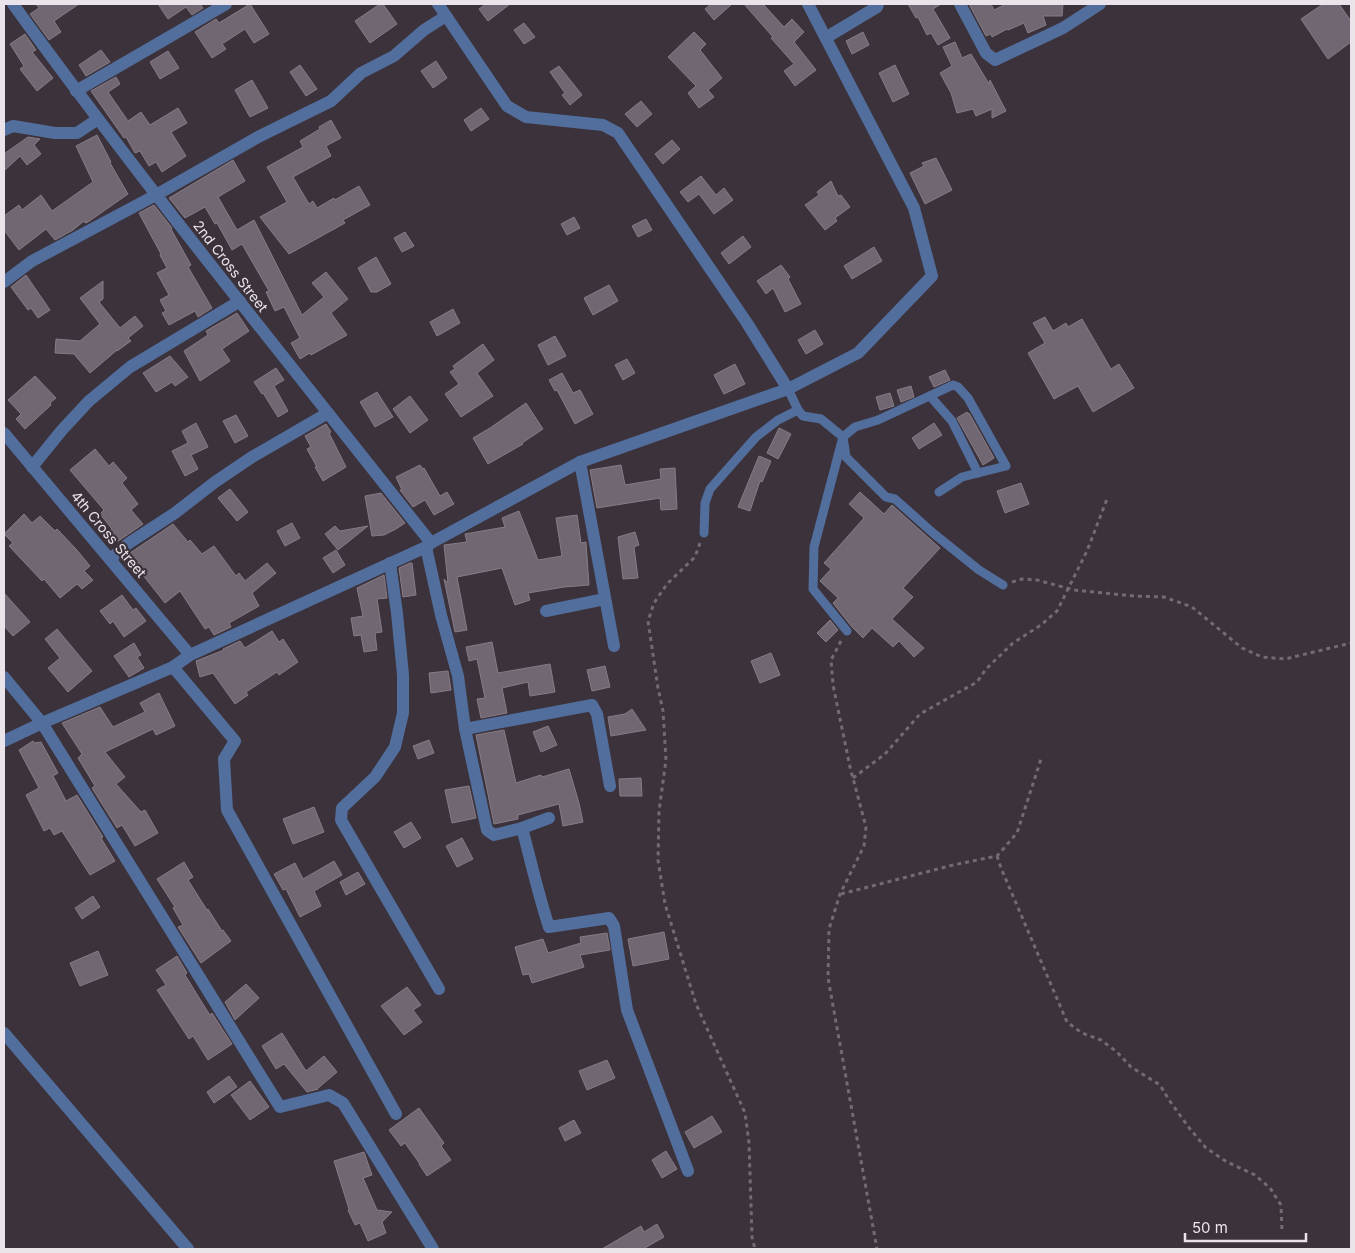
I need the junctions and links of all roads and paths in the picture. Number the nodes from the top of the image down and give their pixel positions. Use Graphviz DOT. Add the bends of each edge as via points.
graph roads {
  1 [pos="13,4"];
  2 [pos="226,4"];
  3 [pos="438,4"];
  4 [pos="808,4"];
  5 [pos="878,4"];
  6 [pos="960,4"];
  7 [pos="1100,4"];
  8 [pos="446,16"];
  9 [pos="827,37"];
  10 [pos="76,91"];
  11 [pos="98,119"];
  12 [pos="4,130"];
  13 [pos="156,194"];
  14 [pos="4,282"];
  15 [pos="240,301"];
  16 [pos="788,389"];
  17 [pos="930,396"];
  18 [pos="798,410"];
  19 [pos="328,413"];
  20 [pos="4,433"];
  21 [pos="843,437"];
  22 [pos="580,462"];
  23 [pos="32,467"];
  24 [pos="978,473"];
  25 [pos="939,492"];
  26 [pos="1107,499"];
  27 [pos="704,533"];
  28 [pos="428,545"];
  29 [pos="110,560"];
  30 [pos="390,563"];
  31 [pos="1003,584"];
  32 [pos="1069,588"];
  33 [pos="605,599"];
  34 [pos="546,611"];
  35 [pos="846,630"];
  36 [pos="1351,643"];
  37 [pos="614,646"];
  38 [pos="190,655"];
  39 [pos="173,667"];
  40 [pos="4,677"];
  41 [pos="42,723"];
  42 [pos="465,729"];
  43 [pos="4,741"];
  44 [pos="1041,759"];
  45 [pos="853,778"];
  46 [pos="610,786"];
  47 [pos="549,818"];
  48 [pos="522,828"];
  49 [pos="997,856"];
  50 [pos="840,894"];
  51 [pos="439,989"];
  52 [pos="4,1033"];
  53 [pos="396,1114"];
  54 [pos="688,1171"];
  55 [pos="1282,1230"];
  56 [pos="188,1249"];
  57 [pos="433,1249"];
  58 [pos="755,1249"];
  59 [pos="877,1249"];
  1 -- 10 [label="street, 2nd Cross Street"];
  2 -- 10 [label="street"];
  3 -- 8 [label="street"];
  4 -- 9 [label="street"];
  5 -- 9 [label="street"];
  6 -- 7 [label="street" via="986,53 995,60 1063,28"];
  8 -- 13 [label="street" via="394,56 360,73 331,101"];
  8 -- 16 [label="street" via="507,106 526,117 603,125 618,133"];
  9 -- 16 [label="street" via="914,208 932,276 858,353"];
  10 -- 11 [label="street, 2nd Cross Street"];
  11 -- 12 [label="street" via="77,132 55,133 13,126"];
  11 -- 13 [label="street, 2nd Cross Street"];
  13 -- 14 [label="street" via="32,262"];
  13 -- 15 [label="street, 2nd Cross Street"];
  15 -- 19 [label="street, 2nd Cross Street"];
  15 -- 23 [label="street" via="130,367 89,401"];
  16 -- 18 [label="lane"];
  16 -- 22 [label="street"];
  17 -- 21 [label="lane" via="855,427"];
  17 -- 24 [label="lane" via="952,421"];
  17 -- 24 [label="lane" via="953,385 968,398 1006,466"];
  18 -- 21 [label="lane" via="803,416 821,419"];
  18 -- 27 [label="lane" via="756,437 710,489 704,503"];
  19 -- 28 [label="street, 2nd Cross Street"];
  19 -- 29 [label="street" via="252,457"];
  20 -- 23 [label="street, 4th Cross Street"];
  21 -- 31 [label="lane" via="846,457 886,496 895,499 979,570"];
  21 -- 35 [label="lane" via="814,547 813,588"];
  22 -- 28 [label="street"];
  22 -- 33 [label="street"];
  23 -- 29 [label="street, 4th Cross Street"];
  24 -- 25 [label="lane" via="962,477"];
  26 -- 32 [label="path"];
  27 -- 58 [label="path" via="695,557 667,584 654,603 648,621 663,711 666,760 659,811 658,860 665,904 696,1004 744,1113 749,1143"];
  28 -- 30 [label="street"];
  28 -- 42 [label="street" via="441,615 458,676"];
  29 -- 38 [label="street, 4th Cross Street"];
  30 -- 38 [label="street"];
  30 -- 51 [label="street" via="398,613 403,713 396,747 375,777 342,808 340,820"];
  31 -- 32 [label="path" via="1022,579"];
  32 -- 36 [label="path" via="1164,597 1192,607 1242,648 1262,658 1285,659"];
  32 -- 45 [label="path" via="1057,611 1013,643 977,682 920,714 884,754"];
  33 -- 34 [label="street"];
  33 -- 37 [label="street"];
  35 -- 45 [label="path" via="831,660 833,685"];
  38 -- 39 [label="street"];
  39 -- 41 [label="street"];
  39 -- 53 [label="street" via="235,741 224,759 227,810"];
  40 -- 41 [label="street"];
  41 -- 43 [label="street"];
  41 -- 57 [label="street" via="280,1107 329,1095 343,1103"];
  42 -- 46 [label="street" via="592,705"];
  42 -- 48 [label="street" via="487,830 494,835"];
  44 -- 49 [label="path" via="1017,833"];
  45 -- 50 [label="path" via="866,827 864,846"];
  47 -- 48 [label="street"];
  48 -- 54 [label="street" via="549,927 609,918 614,926 627,1010"];
  49 -- 50 [label="path"];
  49 -- 55 [label="path" via="1067,1022 1082,1033 1101,1040 1131,1067 1160,1085 1206,1148 1255,1175 1270,1188 1280,1205"];
  50 -- 59 [label="path" via="829,929 828,978"];
  52 -- 56 [label="street"];
}
